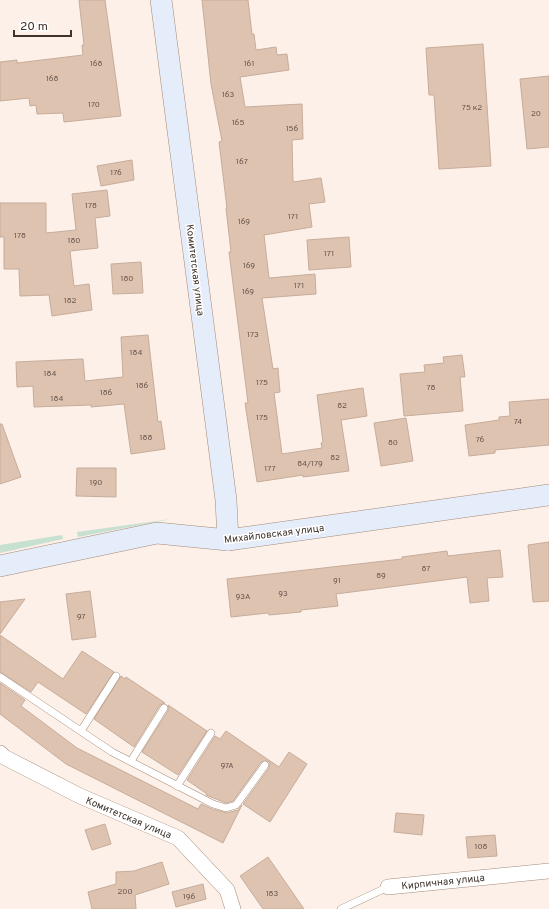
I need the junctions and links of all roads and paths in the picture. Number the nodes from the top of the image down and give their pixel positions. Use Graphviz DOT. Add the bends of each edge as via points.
graph roads {
  1 [pos="161,0"];
  2 [pos="549,495"];
  3 [pos="228,540"];
  4 [pos="0,566"];
  5 [pos="0,676"];
  6 [pos="116,676"];
  7 [pos="164,708"];
  8 [pos="81,731"];
  9 [pos="211,733"];
  10 [pos="0,753"];
  11 [pos="131,761"];
  12 [pos="265,765"];
  13 [pos="178,786"];
  14 [pos="549,871"];
  15 [pos="388,887"];
  16 [pos="233,909"];
  17 [pos="341,909"];
  1 -- 3 [label="main road, Комитетская улица" via="226,500"];
  2 -- 3 [label="main road, Михайловская улица"];
  3 -- 4 [label="main road, Михайловская улица" via="157,533"];
  5 -- 8 [label="lane"];
  6 -- 8 [label="lane"];
  7 -- 11 [label="lane"];
  8 -- 11 [label="lane"];
  9 -- 13 [label="lane"];
  10 -- 16 [label="street, Комитетская улица" via="80,796 178,838 227,890"];
  11 -- 13 [label="lane"];
  12 -- 13 [label="lane" via="236,805 226,808"];
  14 -- 15 [label="street, Кирпичная улица"];
  15 -- 17 [label="lane, Кирпичная улица"];
}
